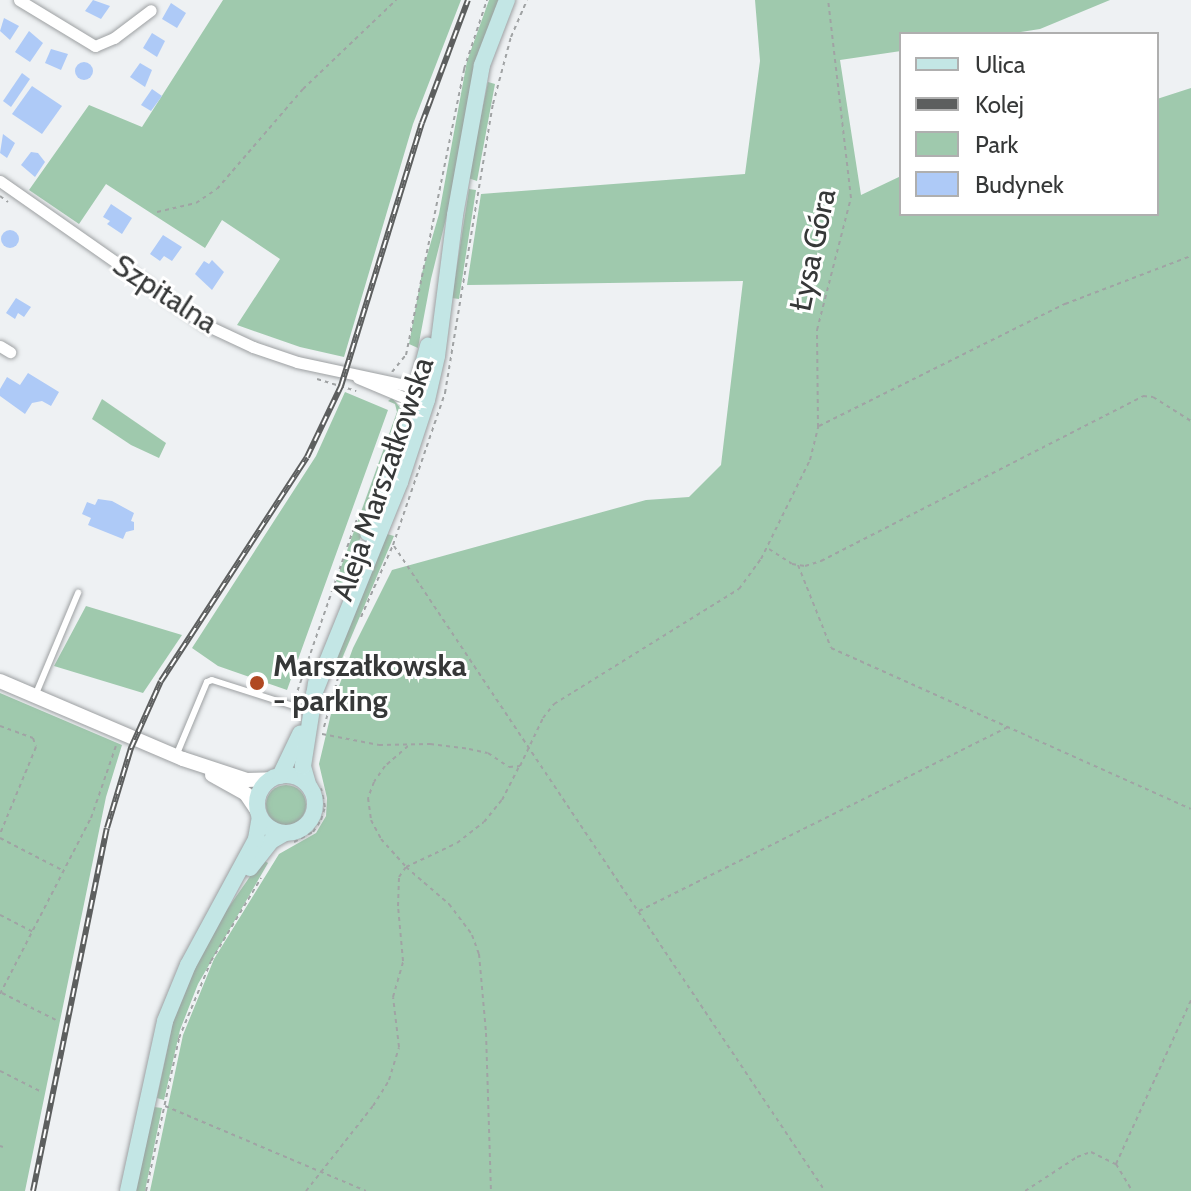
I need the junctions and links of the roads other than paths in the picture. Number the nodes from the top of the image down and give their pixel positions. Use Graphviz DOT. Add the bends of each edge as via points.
graph roads {
  1 [pos="19,0"];
  2 [pos="507,0"];
  3 [pos="151,10"];
  4 [pos="0,181"];
  5 [pos="347,373"];
  6 [pos="422,397"];
  7 [pos="78,593"];
  8 [pos="0,681"];
  9 [pos="35,696"];
  10 [pos="309,715"];
  11 [pos="180,758"];
  12 [pos="276,777"];
  13 [pos="308,784"];
  14 [pos="259,814"];
  15 [pos="283,834"];
  16 [pos="218,911"];
  17 [pos="128,1191"];
  1 -- 3 [label="street" via="95,46"];
  2 -- 6 [label="main road, Aleja Marszałkowska" via="482,65 443,314"];
  4 -- 5 [label="street, Szpitalna" via="206,325 253,347"];
  5 -- 6 [label="street, Szpitalna"];
  5 -- 6 [label="street, Szpitalna" via="390,379"];
  6 -- 10 [label="main road, Aleja Marszałkowska" via="319,667"];
  7 -- 9 [label="lane"];
  8 -- 9 [label="street"];
  9 -- 11 [label="street"];
  10 -- 11 [label="lane" via="212,680"];
  10 -- 12 [label="main road, Aleja Marszałkowska"];
  10 -- 13 [label="main road, Aleja Marszałkowska" via="303,772"];
  11 -- 12 [label="street" via="247,780"];
  11 -- 14 [label="street" via="246,794"];
  12 -- 13 [label="main road" via="296,776"];
  12 -- 14 [label="main road" via="259,793"];
  13 -- 15 [label="main road" via="315,797 314,816 301,831"];
  14 -- 15 [label="main road" via="272,831"];
  14 -- 16 [label="main road" via="256,839"];
  15 -- 16 [label="main road" via="260,854"];
  16 -- 17 [label="main road" via="165,1021"];
}
